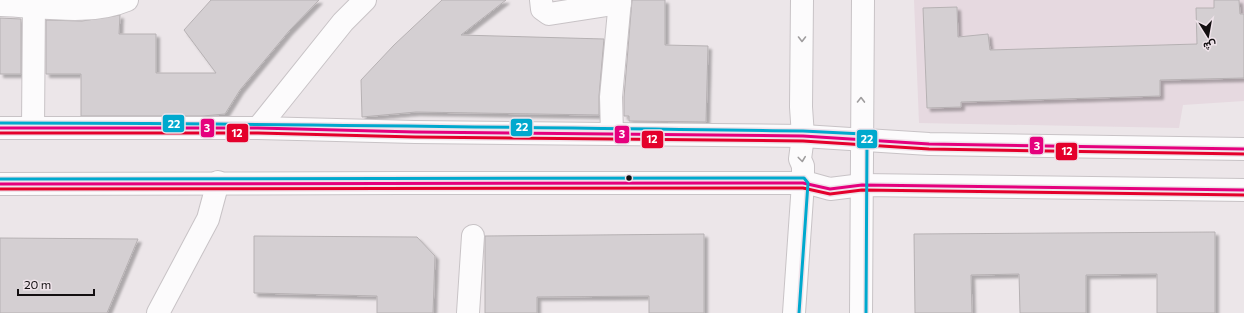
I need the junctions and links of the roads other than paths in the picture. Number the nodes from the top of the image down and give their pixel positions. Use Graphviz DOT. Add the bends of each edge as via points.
graph roads {
  1 [pos="127,0"];
  2 [pos="365,0"];
  3 [pos="541,0"];
  4 [pos="802,0"];
  5 [pos="863,0"];
  6 [pos="620,1"];
  7 [pos="35,3"];
  8 [pos="0,5"];
  9 [pos="0,128"];
  10 [pos="33,128"];
  11 [pos="258,128"];
  12 [pos="612,134"];
  13 [pos="803,136"];
  14 [pos="862,139"];
  15 [pos="1244,149"];
  16 [pos="218,182"];
  17 [pos="803,183"];
  18 [pos="0,184"];
  19 [pos="862,185"];
  20 [pos="1244,190"];
  21 [pos="473,236"];
  22 [pos="158,313"];
  23 [pos="468,313"];
  24 [pos="794,313"];
  25 [pos="861,313"];
  1 -- 7 [label="street" via="113,6 89,8"];
  2 -- 11 [label="street" via="343,22"];
  3 -- 6 [label="street" via="542,9 549,14"];
  4 -- 13 [label="street, one-way"];
  14 -- 5 [label="street, one-way"];
  6 -- 12 [label="street" via="611,98"];
  7 -- 8 [label="street"];
  7 -- 10 [label="street"];
  9 -- 10 [label="street"];
  10 -- 11 [label="street"];
  11 -- 12 [label="street"];
  12 -- 13 [label="street"];
  13 -- 14 [label="street"];
  13 -- 17 [label="street, one-way" via="800,159 803,166"];
  14 -- 15 [label="street" via="929,144"];
  14 -- 19 [label="street"];
  16 -- 17 [label="street"];
  16 -- 18 [label="street"];
  16 -- 22 [label="street" via="208,219"];
  17 -- 19 [label="street" via="830,189"];
  17 -- 24 [label="street"];
  19 -- 20 [label="street"];
  19 -- 25 [label="street"];
  21 -- 23 [label="street"];
}
